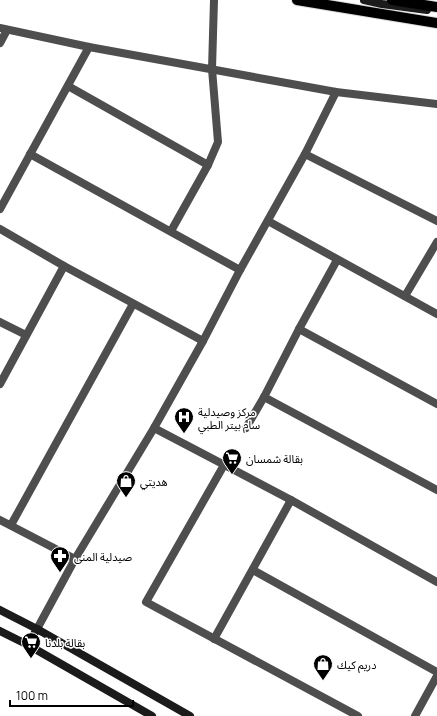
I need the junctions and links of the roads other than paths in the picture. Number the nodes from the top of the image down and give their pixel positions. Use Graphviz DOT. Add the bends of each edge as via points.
graph roads {
  1 [pos="214,0"];
  2 [pos="297,0"];
  3 [pos="364,0"];
  4 [pos="392,0"];
  5 [pos="437,7"];
  6 [pos="437,12"];
  7 [pos="437,23"];
  8 [pos="4,29"];
  9 [pos="0,43"];
  10 [pos="89,47"];
  11 [pos="212,69"];
  12 [pos="68,86"];
  13 [pos="336,92"];
  14 [pos="437,104"];
  15 [pos="30,154"];
  16 [pos="305,154"];
  17 [pos="208,165"];
  18 [pos="0,209"];
  19 [pos="437,221"];
  20 [pos="268,222"];
  21 [pos="0,229"];
  22 [pos="171,231"];
  23 [pos="437,242"];
  24 [pos="337,260"];
  25 [pos="64,266"];
  26 [pos="240,270"];
  27 [pos="405,296"];
  28 [pos="133,304"];
  29 [pos="437,314"];
  30 [pos="0,322"];
  31 [pos="299,329"];
  32 [pos="26,335"];
  33 [pos="203,341"];
  34 [pos="0,384"];
  35 [pos="264,397"];
  36 [pos="437,404"];
  37 [pos="154,428"];
  38 [pos="246,428"];
  39 [pos="224,465"];
  40 [pos="437,490"];
  41 [pos="291,500"];
  42 [pos="0,520"];
  43 [pos="11,525"];
  44 [pos="75,558"];
  45 [pos="253,570"];
  46 [pos="437,582"];
  47 [pos="0,610"];
  48 [pos="37,629"];
  49 [pos="0,631"];
  50 [pos="214,638"];
  51 [pos="28,645"];
  52 [pos="437,672"];
  53 [pos="437,676"];
  54 [pos="152,716"];
  55 [pos="190,716"];
  56 [pos="358,716"];
  57 [pos="415,716"];
  1 -- 11 [label="street"];
  2 -- 7 [label="main road"];
  3 -- 6 [label="street"];
  4 -- 5 [label="main road"];
  8 -- 9 [label="street"];
  8 -- 10 [label="street"];
  10 -- 11 [label="street"];
  10 -- 12 [label="street"];
  11 -- 13 [label="street"];
  11 -- 17 [label="street" via="218,142"];
  12 -- 15 [label="street"];
  12 -- 17 [label="street"];
  13 -- 14 [label="street"];
  13 -- 16 [label="street"];
  15 -- 18 [label="street"];
  15 -- 22 [label="street"];
  16 -- 19 [label="street"];
  16 -- 20 [label="street"];
  17 -- 22 [label="street"];
  20 -- 24 [label="street"];
  20 -- 26 [label="street"];
  21 -- 25 [label="street"];
  22 -- 26 [label="street"];
  23 -- 27 [label="street"];
  24 -- 27 [label="street"];
  24 -- 31 [label="street"];
  25 -- 28 [label="street"];
  25 -- 32 [label="street"];
  26 -- 33 [label="street"];
  27 -- 29 [label="street"];
  28 -- 33 [label="street"];
  28 -- 43 [label="street"];
  30 -- 32 [label="street"];
  31 -- 35 [label="street"];
  31 -- 36 [label="street"];
  32 -- 34 [label="street"];
  33 -- 37 [label="street"];
  35 -- 38 [label="street"];
  35 -- 40 [label="street"];
  37 -- 39 [label="street"];
  37 -- 44 [label="street"];
  39 -- 41 [label="street"];
  39 -- 50 [label="street" via="146,602"];
  41 -- 45 [label="street"];
  41 -- 46 [label="street"];
  42 -- 43 [label="street"];
  43 -- 44 [label="street"];
  44 -- 48 [label="street"];
  45 -- 50 [label="street"];
  45 -- 52 [label="street"];
  47 -- 48 [label="street"];
  48 -- 51 [label="street"];
  48 -- 55 [label="street"];
  49 -- 51 [label="street"];
  50 -- 56 [label="street"];
  51 -- 54 [label="street"];
  53 -- 57 [label="street"];
}
